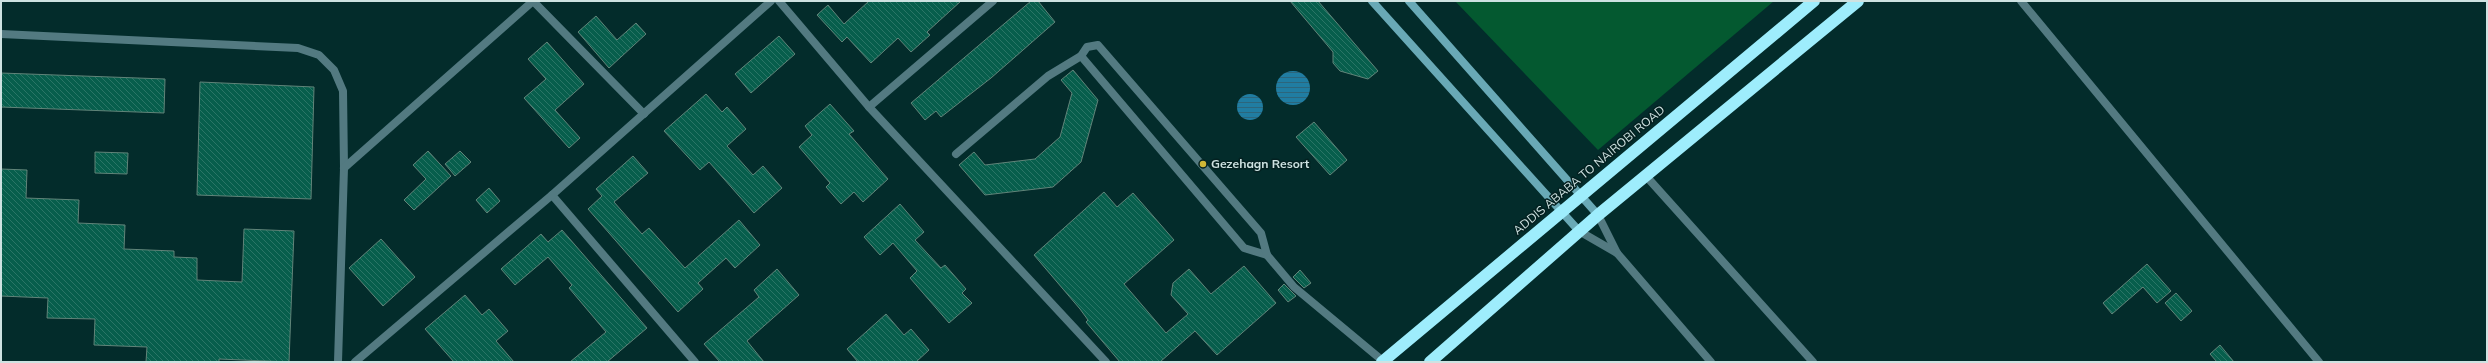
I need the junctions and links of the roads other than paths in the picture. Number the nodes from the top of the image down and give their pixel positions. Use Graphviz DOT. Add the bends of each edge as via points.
graph roads {
  1 [pos="533,1"];
  2 [pos="771,1"];
  3 [pos="779,1"];
  4 [pos="993,1"];
  5 [pos="1372,1"];
  6 [pos="1409,1"];
  7 [pos="1814,1"];
  8 [pos="1858,1"];
  9 [pos="2021,1"];
  10 [pos="1,34"];
  11 [pos="1082,56"];
  12 [pos="869,107"];
  13 [pos="644,114"];
  14 [pos="956,154"];
  15 [pos="344,168"];
  16 [pos="1646,176"];
  17 [pos="1581,194"];
  18 [pos="552,195"];
  19 [pos="1562,211"];
  20 [pos="1598,215"];
  21 [pos="1579,231"];
  22 [pos="1618,253"];
  23 [pos="1267,255"];
  24 [pos="338,362"];
  25 [pos="355,362"];
  26 [pos="695,362"];
  27 [pos="1106,362"];
  28 [pos="1383,362"];
  29 [pos="1430,362"];
  30 [pos="1711,362"];
  31 [pos="1812,362"];
  32 [pos="2319,362"];
  1 -- 13 [label="street"];
  1 -- 15 [label="street"];
  2 -- 13 [label="street"];
  3 -- 12 [label="street"];
  4 -- 12 [label="street"];
  5 -- 19 [label="street"];
  6 -- 17 [label="street"];
  7 -- 17 [label="highway, ADDIS ABABA TO NAIROBI ROAD"];
  8 -- 16 [label="highway"];
  9 -- 32 [label="street"];
  10 -- 15 [label="street" via="298,48 319,56 334,70 343,91"];
  11 -- 14 [label="street" via="1048,76"];
  11 -- 23 [label="street" via="1244,248"];
  11 -- 23 [label="street" via="1087,47 1098,45 1261,233"];
  12 -- 27 [label="street"];
  13 -- 18 [label="street"];
  15 -- 24 [label="street"];
  16 -- 20 [label="highway"];
  16 -- 31 [label="street"];
  17 -- 19 [label="highway, ADDIS ABABA TO NAIROBI ROAD"];
  17 -- 20 [label="street"];
  18 -- 25 [label="street"];
  18 -- 26 [label="street"];
  19 -- 21 [label="street"];
  19 -- 28 [label="highway, ADDIS ABABA TO NAIROBI ROAD"];
  20 -- 21 [label="highway"];
  20 -- 22 [label="street"];
  21 -- 22 [label="street"];
  21 -- 29 [label="highway"];
  22 -- 30 [label="street"];
  23 -- 28 [label="street" via="1294,287"];
}
